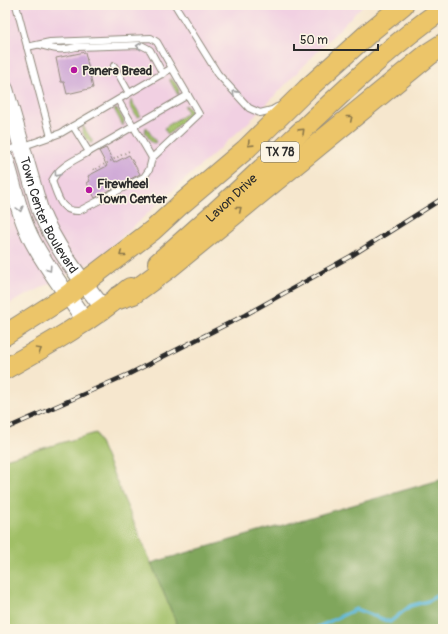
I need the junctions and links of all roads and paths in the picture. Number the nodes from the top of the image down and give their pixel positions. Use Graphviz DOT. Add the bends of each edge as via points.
graph roads {
  1 [pos="16,5"];
  2 [pos="175,5"];
  3 [pos="403,5"];
  4 [pos="443,9"];
  5 [pos="40,45"];
  6 [pos="443,45"];
  7 [pos="27,47"];
  8 [pos="114,66"];
  9 [pos="172,68"];
  10 [pos="163,74"];
  11 [pos="324,74"];
  12 [pos="5,89"];
  13 [pos="129,93"];
  14 [pos="188,95"];
  15 [pos="118,100"];
  16 [pos="73,126"];
  17 [pos="133,126"];
  18 [pos="51,137"];
  19 [pos="21,147"];
  20 [pos="5,150"];
  21 [pos="129,151"];
  22 [pos="89,152"];
  23 [pos="5,158"];
  24 [pos="152,158"];
  25 [pos="93,169"];
  26 [pos="84,283"];
  27 [pos="68,295"];
  28 [pos="111,304"];
  29 [pos="86,321"];
  30 [pos="5,335"];
  31 [pos="5,369"];
  1 -- 7 [label="lane"];
  11 -- 2 [label="lane, one-way" via="272,110 260,113 249,108 218,74"];
  3 -- 11 [label="main road, Lavon Drive / TX 78"];
  28 -- 4 [label="main road, Lavon Drive / TX 78, one-way" via="265,166 372,64"];
  5 -- 7 [label="lane"];
  5 -- 9 [label="lane" via="50,42 151,38 157,42"];
  10 -- 5 [label="lane, one-way" via="150,50 141,45 76,47 66,50"];
  28 -- 6 [label="highway, one-way" via="133,293 170,266 428,54"];
  7 -- 18 [label="lane"];
  8 -- 13 [label="lane"];
  9 -- 10 [label="lane"];
  9 -- 14 [label="lane"];
  10 -- 13 [label="lane"];
  11 -- 26 [label="main road, Lavon Drive / TX 78, one-way" via="245,150 153,230"];
  12 -- 19 [label="street, Town Center Boulevard"];
  13 -- 15 [label="lane"];
  14 -- 17 [label="lane"];
  14 -- 24 [label="lane" via="199,114"];
  15 -- 16 [label="lane"];
  15 -- 17 [label="lane"];
  16 -- 18 [label="lane"];
  16 -- 22 [label="lane"];
  17 -- 22 [label="lane"];
  17 -- 24 [label="lane"];
  18 -- 19 [label="lane"];
  19 -- 20 [label="lane"];
  19 -- 26 [label="street, Town Center Boulevard" via="48,229"];
  21 -- 25 [label="path"];
  22 -- 24 [label="lane, one-way" via="60,169 52,181 64,208 71,212 79,211 144,177"];
  23 -- 27 [label="street, Town Center Boulevard, one-way" via="21,215 32,241"];
  26 -- 27 [label="main road, Lavon Drive / TX 78"];
  26 -- 28 [label="street, Town Center Boulevard"];
  27 -- 29 [label="street, Town Center Boulevard"];
  27 -- 30 [label="main road, Lavon Drive / TX 78"];
  28 -- 29 [label="main road, Lavon Drive / TX 78"];
  31 -- 29 [label="main road, Lavon Drive / TX 78, one-way"];
}
